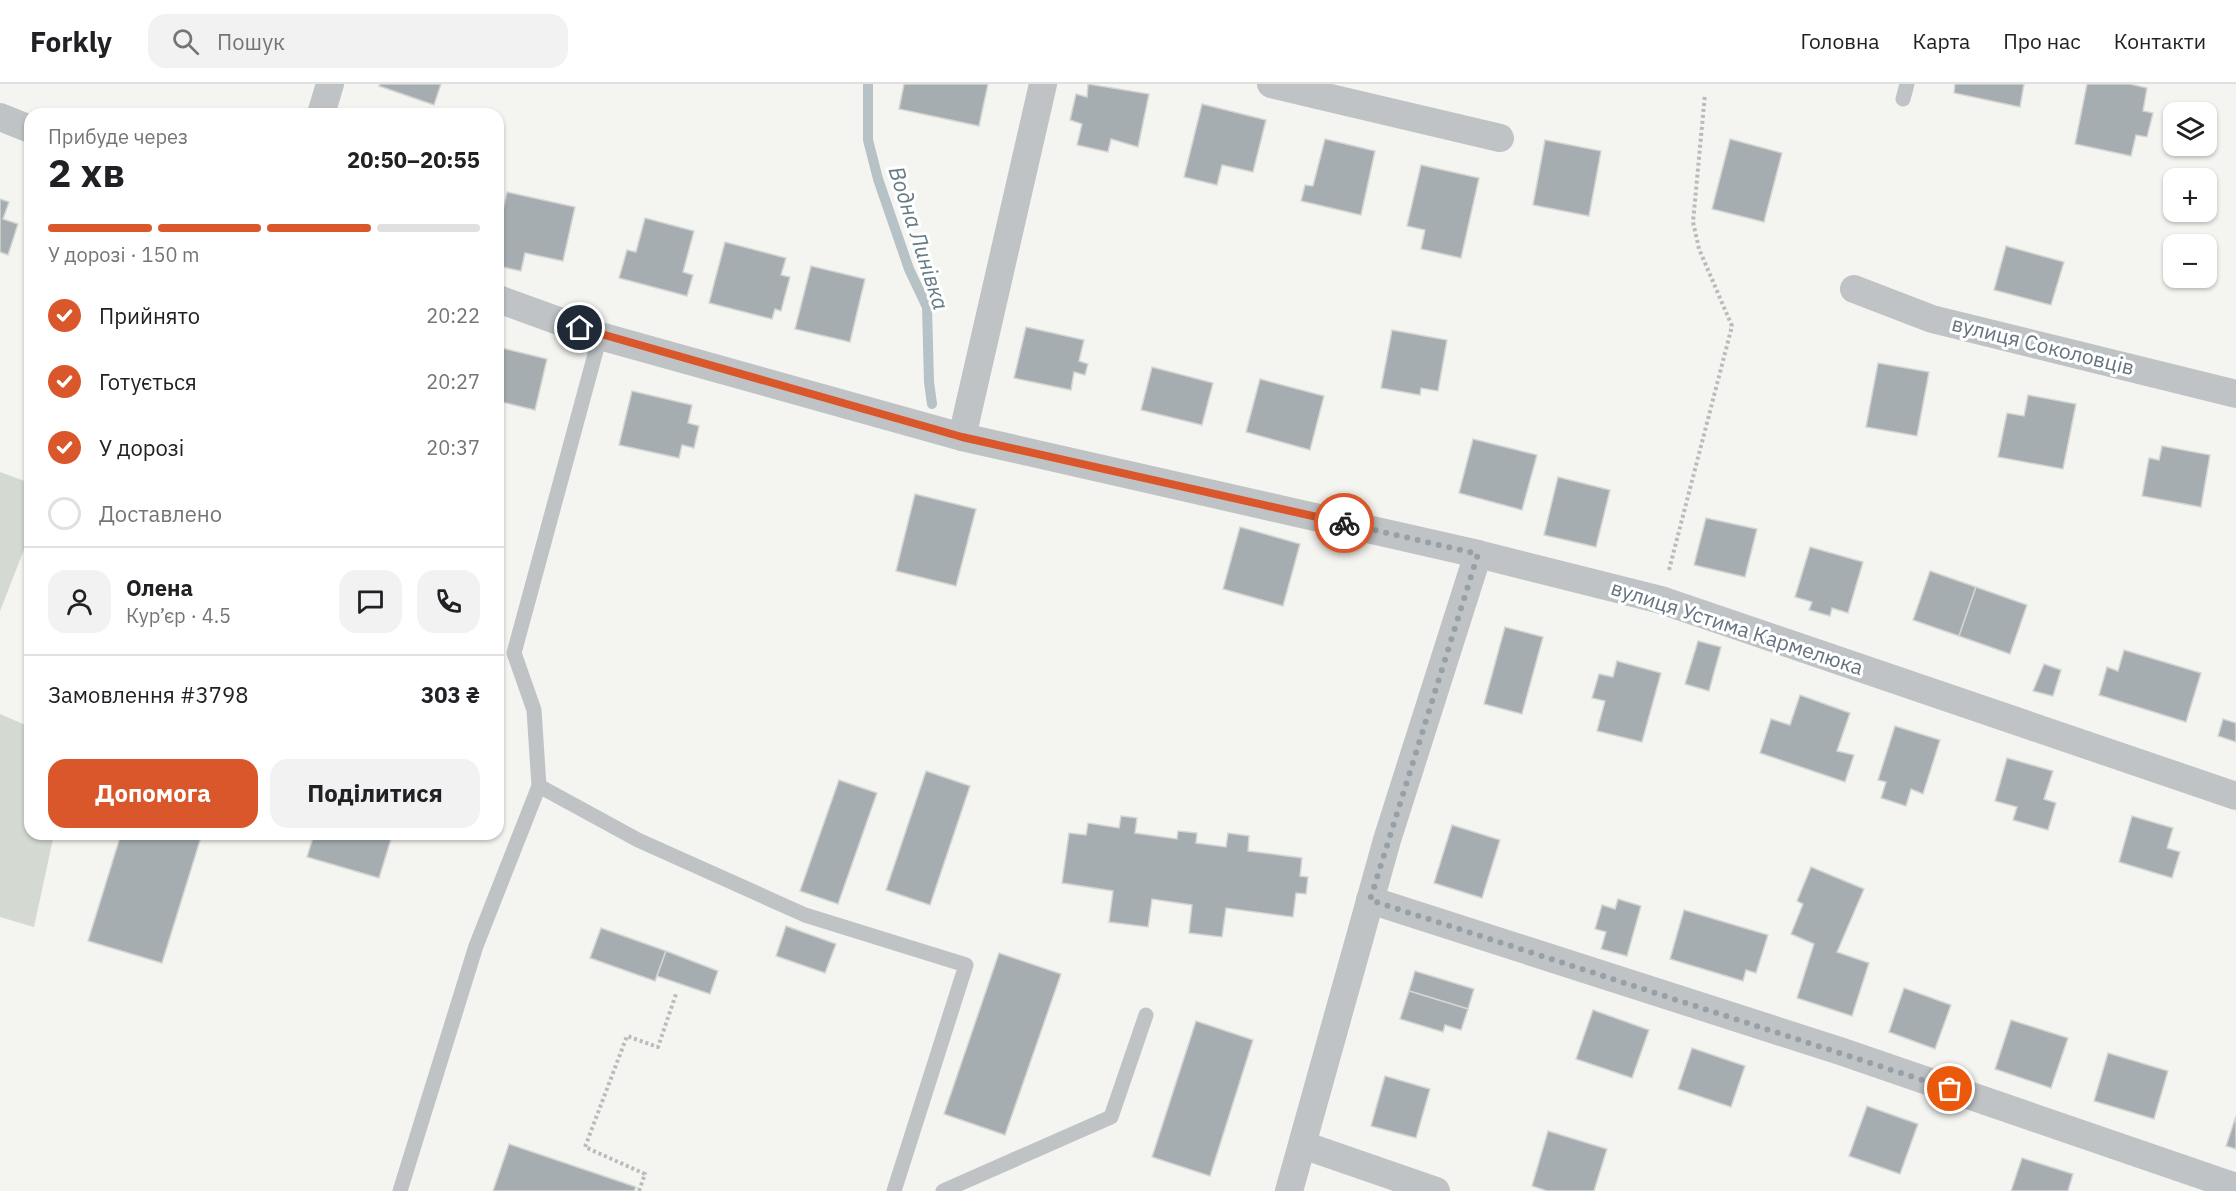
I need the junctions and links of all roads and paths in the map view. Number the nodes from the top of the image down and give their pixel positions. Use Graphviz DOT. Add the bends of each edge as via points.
graph roads {
  1 [pos="330,84"];
  2 [pos="1043,84"];
  3 [pos="1271,84"];
  4 [pos="1705,94"];
  5 [pos="323,108"];
  6 [pos="0,117"];
  7 [pos="24,127"];
  8 [pos="1500,138"];
  9 [pos="1854,289"];
  10 [pos="504,301"];
  11 [pos="600,336"];
  12 [pos="2236,394"];
  13 [pos="962,437"];
  14 [pos="1478,554"];
  15 [pos="1661,600"];
  16 [pos="539,786"];
  17 [pos="2236,796"];
  18 [pos="1370,900"];
  19 [pos="676,994"];
  20 [pos="1146,1015"];
  21 [pos="1303,1145"];
  22 [pos="2236,1187"];
  23 [pos="400,1191"];
  24 [pos="639,1191"];
  25 [pos="894,1191"];
  26 [pos="943,1191"];
  27 [pos="1289,1191"];
  28 [pos="1436,1191"];
  1 -- 5 [label="street"];
  2 -- 13 [label="street"];
  3 -- 8 [label="street"];
  4 -- 15 [label="path" via="1693,222 1699,249 1732,326"];
  6 -- 7 [label="street"];
  9 -- 12 [label="street, вулиця Соколовців" via="1932,319"];
  10 -- 11 [label="street, вулиця Устима Кармелюка"];
  11 -- 13 [label="street, вулиця Устима Кармелюка"];
  11 -- 16 [label="lane" via="514,653 534,710"];
  13 -- 14 [label="street, вулиця Устима Кармелюка"];
  14 -- 15 [label="street, вулиця Устима Кармелюка"];
  14 -- 18 [label="street"];
  15 -- 17 [label="street, вулиця Устима Кармелюка"];
  16 -- 23 [label="lane" via="476,946"];
  16 -- 25 [label="lane" via="638,840 805,915 966,965"];
  18 -- 21 [label="street"];
  18 -- 22 [label="street" via="1840,1051"];
  19 -- 24 [label="path" via="658,1047 627,1036 585,1147 645,1174"];
  20 -- 26 [label="lane" via="1112,1118"];
  21 -- 27 [label="street"];
  21 -- 28 [label="street"];
}
